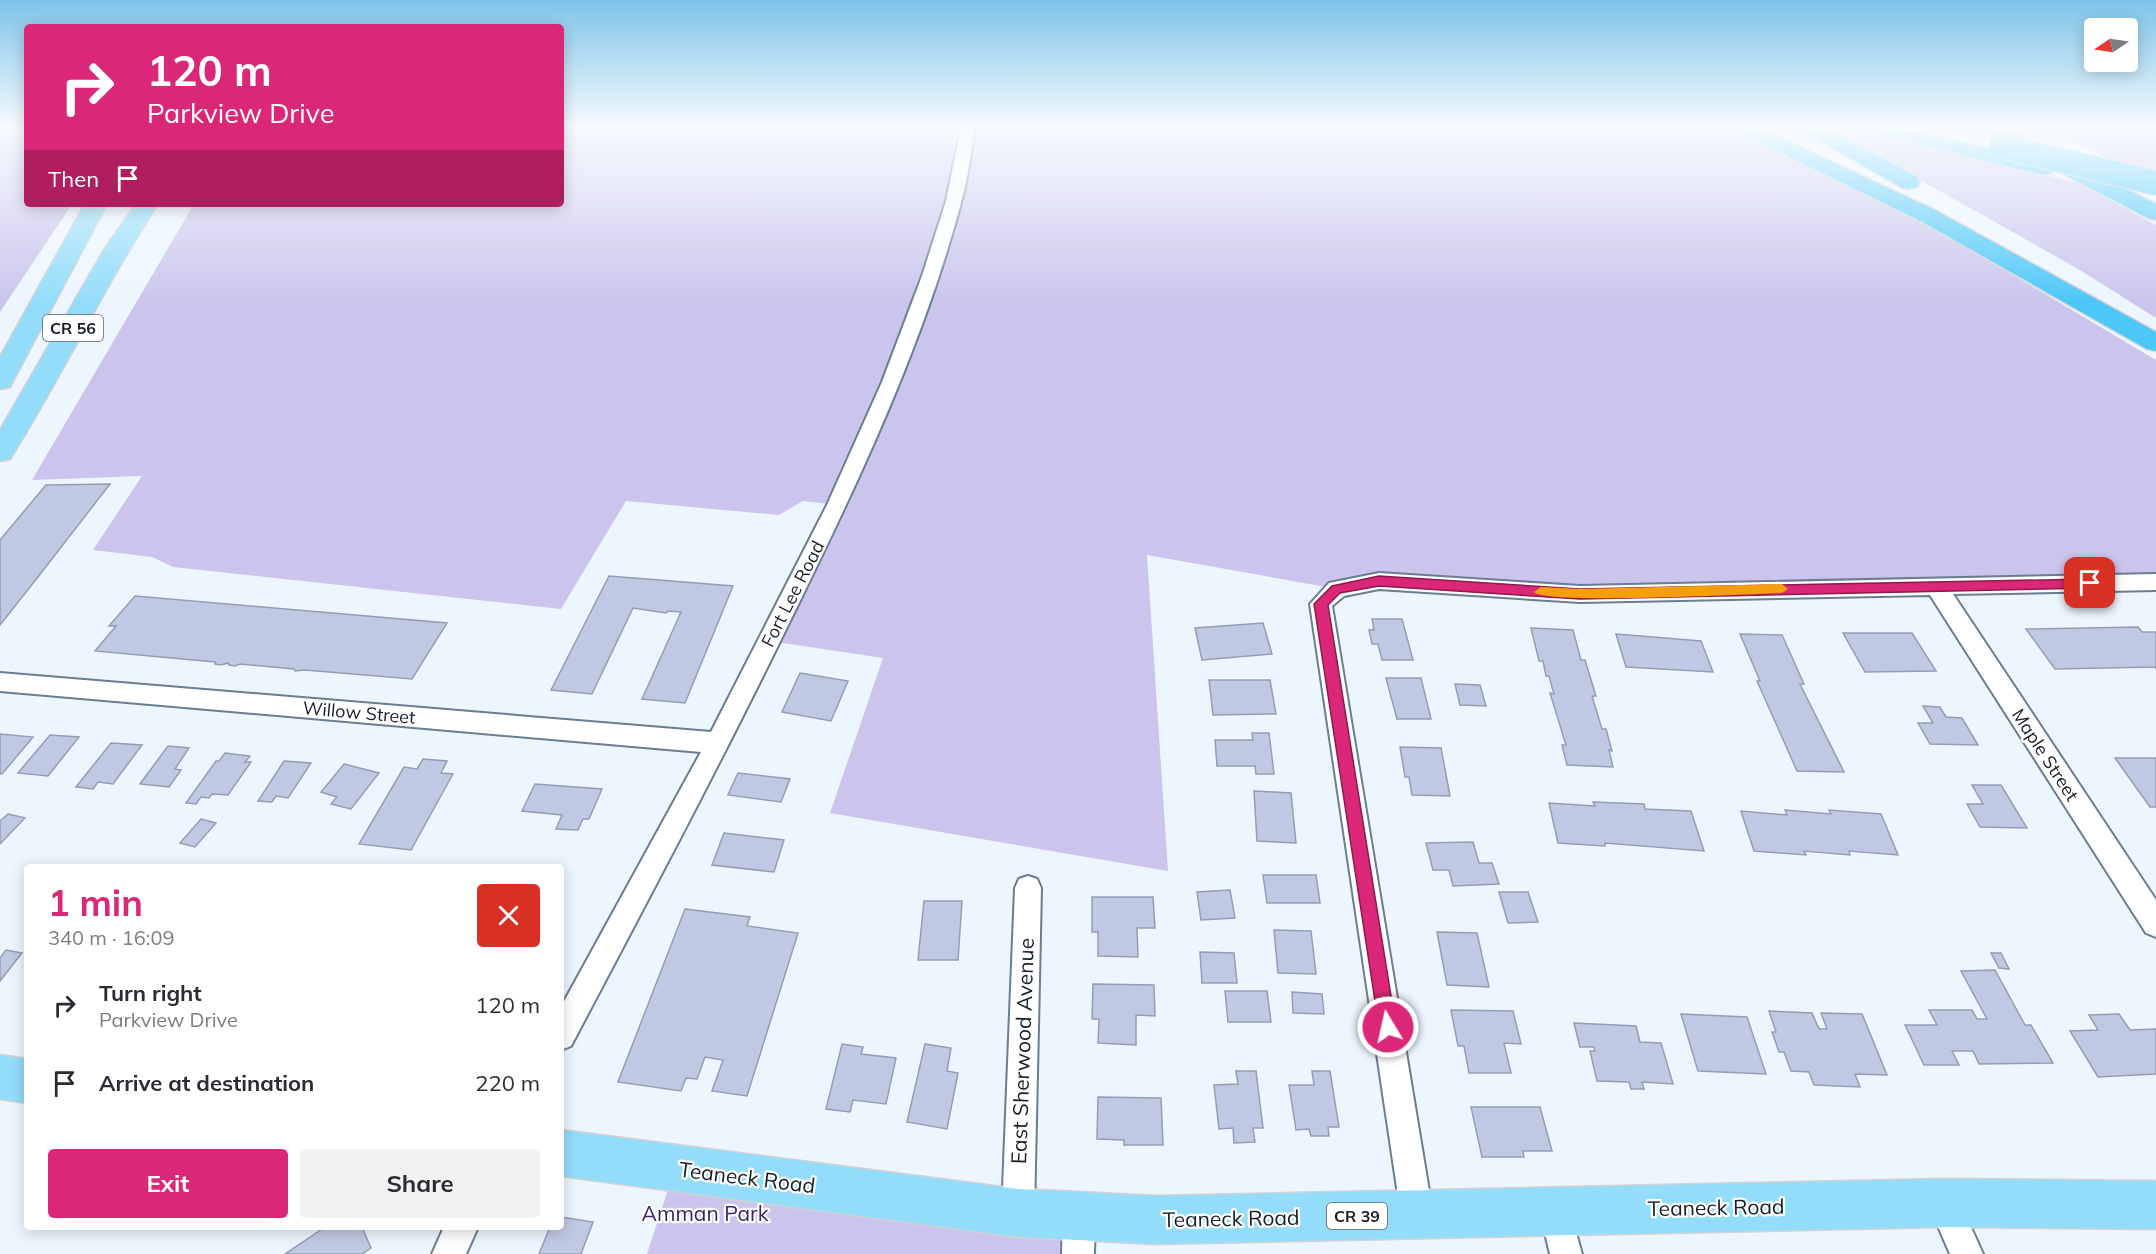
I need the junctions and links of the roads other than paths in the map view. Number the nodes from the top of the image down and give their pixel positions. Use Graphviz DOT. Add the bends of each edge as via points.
graph roads {
  1 [pos="957,187"];
  2 [pos="1870,187"];
  3 [pos="1916,187"];
  4 [pos="2100,187"];
  5 [pos="2131,187"];
  6 [pos="2137,187"];
  7 [pos="2156,192"];
  8 [pos="2156,196"];
  9 [pos="94,207"];
  10 [pos="145,207"];
  11 [pos="2156,213"];
  12 [pos="2156,328"];
  13 [pos="2156,343"];
  14 [pos="0,381"];
  15 [pos="0,452"];
  16 [pos="2156,582"];
  17 [pos="1935,585"];
  18 [pos="0,682"];
  19 [pos="718,743"];
  20 [pos="1028,888"];
  21 [pos="2156,924"];
  22 [pos="564,1030"];
  23 [pos="0,1077"];
  24 [pos="24,1081"];
  25 [pos="564,1153"];
  26 [pos="1944,1203"];
  27 [pos="2156,1205"];
  28 [pos="1018,1213"];
  29 [pos="1417,1215"];
  30 [pos="460,1230"];
  31 [pos="1561,1233"];
  32 [pos="1078,1236"];
  33 [pos="448,1254"];
  34 [pos="1967,1254"];
  1 -- 19 [label="street, Fort Lee Road" via="930,276 891,382 832,517"];
  2 -- 13 [label="highway"];
  3 -- 12 [label="highway"];
  4 -- 11 [label="highway"];
  5 -- 7 [label="highway"];
  6 -- 8 [label="highway"];
  9 -- 14 [label="main road, CR 56"];
  10 -- 15 [label="main road, CR 56" via="117,248 33,401"];
  16 -- 17 [label="street"];
  17 -- 21 [label="street, Maple Street"];
  17 -- 29 [label="street" via="1580,594 1379,581 1336,589 1321,604"];
  18 -- 19 [label="street, Willow Street"];
  19 -- 22 [label="street, Fort Lee Road"];
  20 -- 28 [label="street, East Sherwood Avenue"];
  23 -- 24 [label="main road"];
  25 -- 28 [label="main road, Teaneck Road / CR 39"];
  26 -- 27 [label="main road, Teaneck Road / CR 39"];
  26 -- 31 [label="main road, Teaneck Road / CR 39"];
  26 -- 34 [label="street"];
  28 -- 32 [label="main road, Teaneck Road / CR 39"];
  29 -- 31 [label="main road, Teaneck Road / CR 39"];
  29 -- 32 [label="main road, Teaneck Road / CR 39" via="1157,1220"];
  30 -- 33 [label="street"];
}
